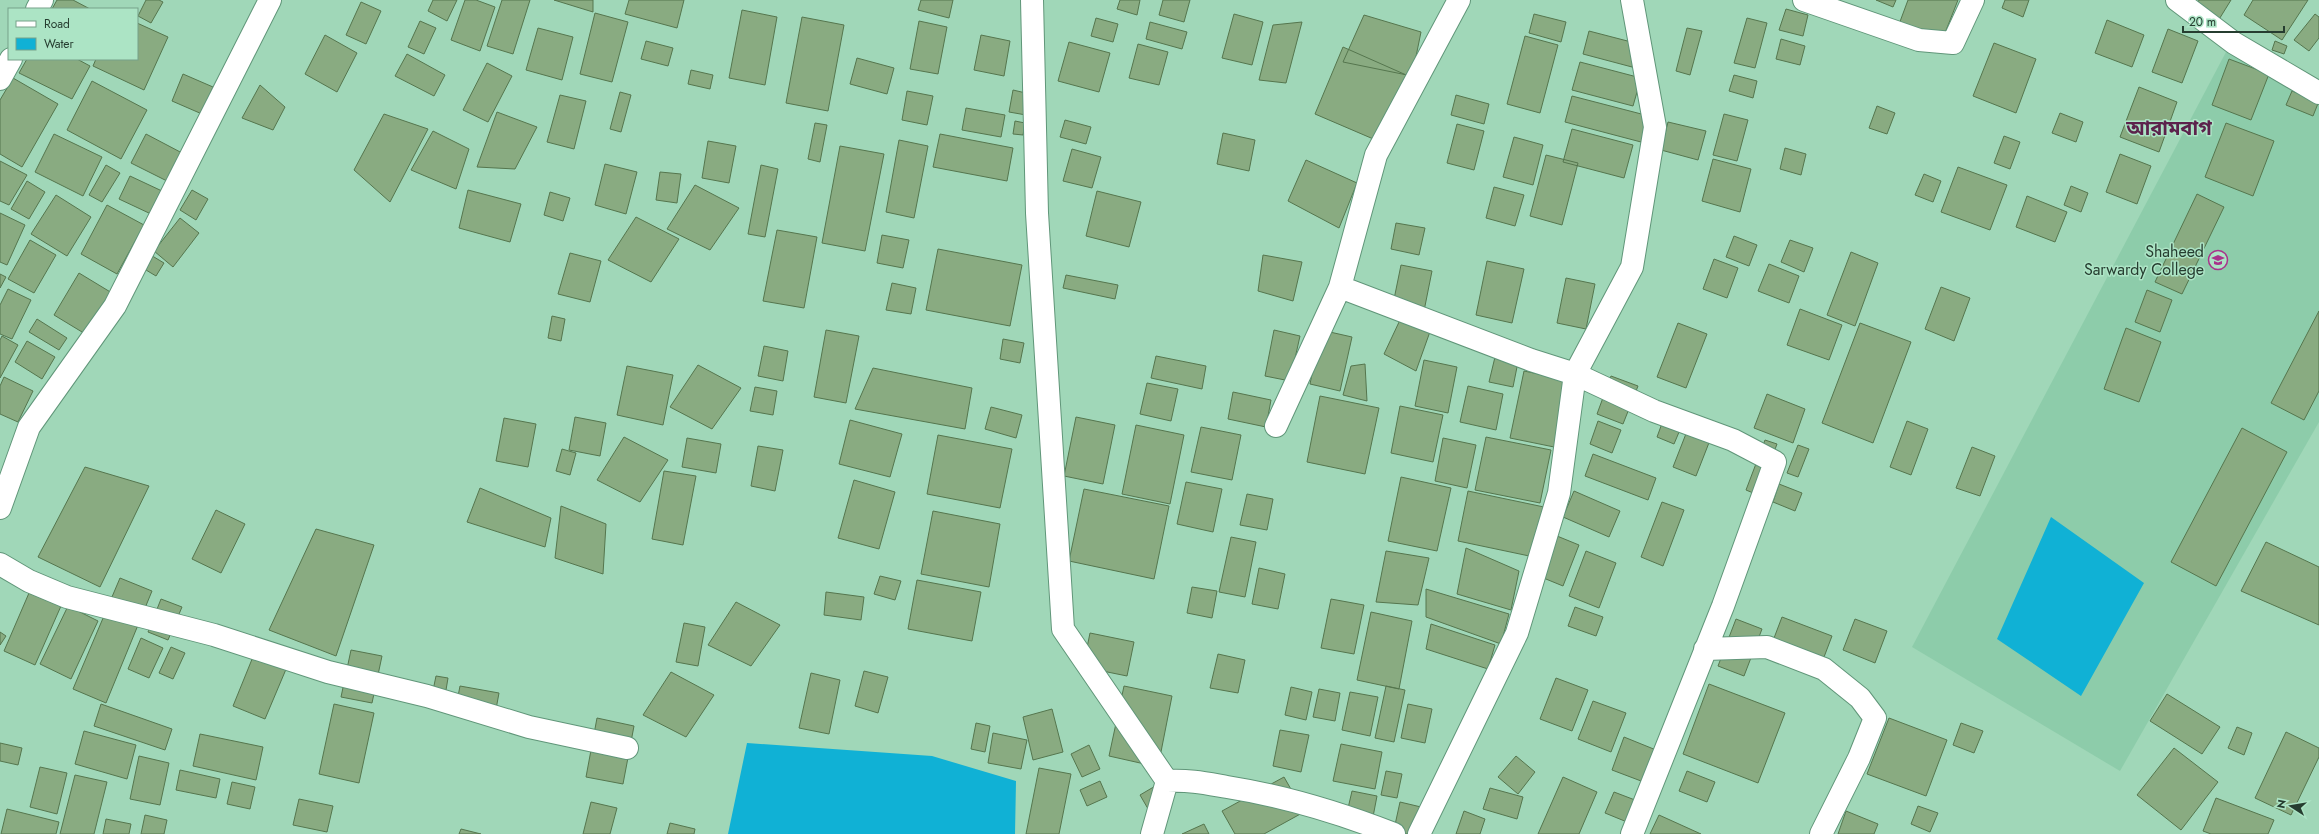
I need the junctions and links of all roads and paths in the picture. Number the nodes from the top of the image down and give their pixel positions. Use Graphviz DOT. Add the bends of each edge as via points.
graph roads {
  1 [pos="270,0"];
  2 [pos="1032,0"];
  3 [pos="1459,0"];
  4 [pos="1632,0"];
  5 [pos="1804,0"];
  6 [pos="1973,0"];
  7 [pos="2176,0"];
  8 [pos="10,60"];
  9 [pos="0,79"];
  10 [pos="2319,93"];
  11 [pos="1340,287"];
  12 [pos="1575,374"];
  13 [pos="1276,426"];
  14 [pos="0,508"];
  15 [pos="0,564"];
  16 [pos="1706,649"];
  17 [pos="627,748"];
  18 [pos="1167,781"];
  19 [pos="1152,834"];
  20 [pos="1394,834"];
  21 [pos="1419,834"];
  22 [pos="1632,834"];
  23 [pos="1821,834"];
  1 -- 14 [label="street" via="114,306 29,428"];
  2 -- 18 [label="street" via="1037,213 1063,629"];
  3 -- 11 [label="street" via="1376,155"];
  4 -- 12 [label="street" via="1655,127 1632,267"];
  5 -- 6 [label="street" via="1919,40 1953,43"];
  7 -- 10 [label="street" via="2234,43"];
  8 -- 9 [label="street"];
  11 -- 12 [label="street" via="1531,360"];
  11 -- 13 [label="street"];
  12 -- 16 [label="street" via="1654,411 1733,440 1775,462"];
  12 -- 21 [label="street" via="1559,493 1517,633"];
  15 -- 17 [label="street" via="67,597 214,635 328,672 427,696 529,727"];
  16 -- 22 [label="street"];
  16 -- 23 [label="street" via="1767,647 1824,669 1860,698 1875,718 1859,758"];
  18 -- 19 [label="street"];
  18 -- 20 [label="street" via="1192,780 1250,790 1354,818"];
}
